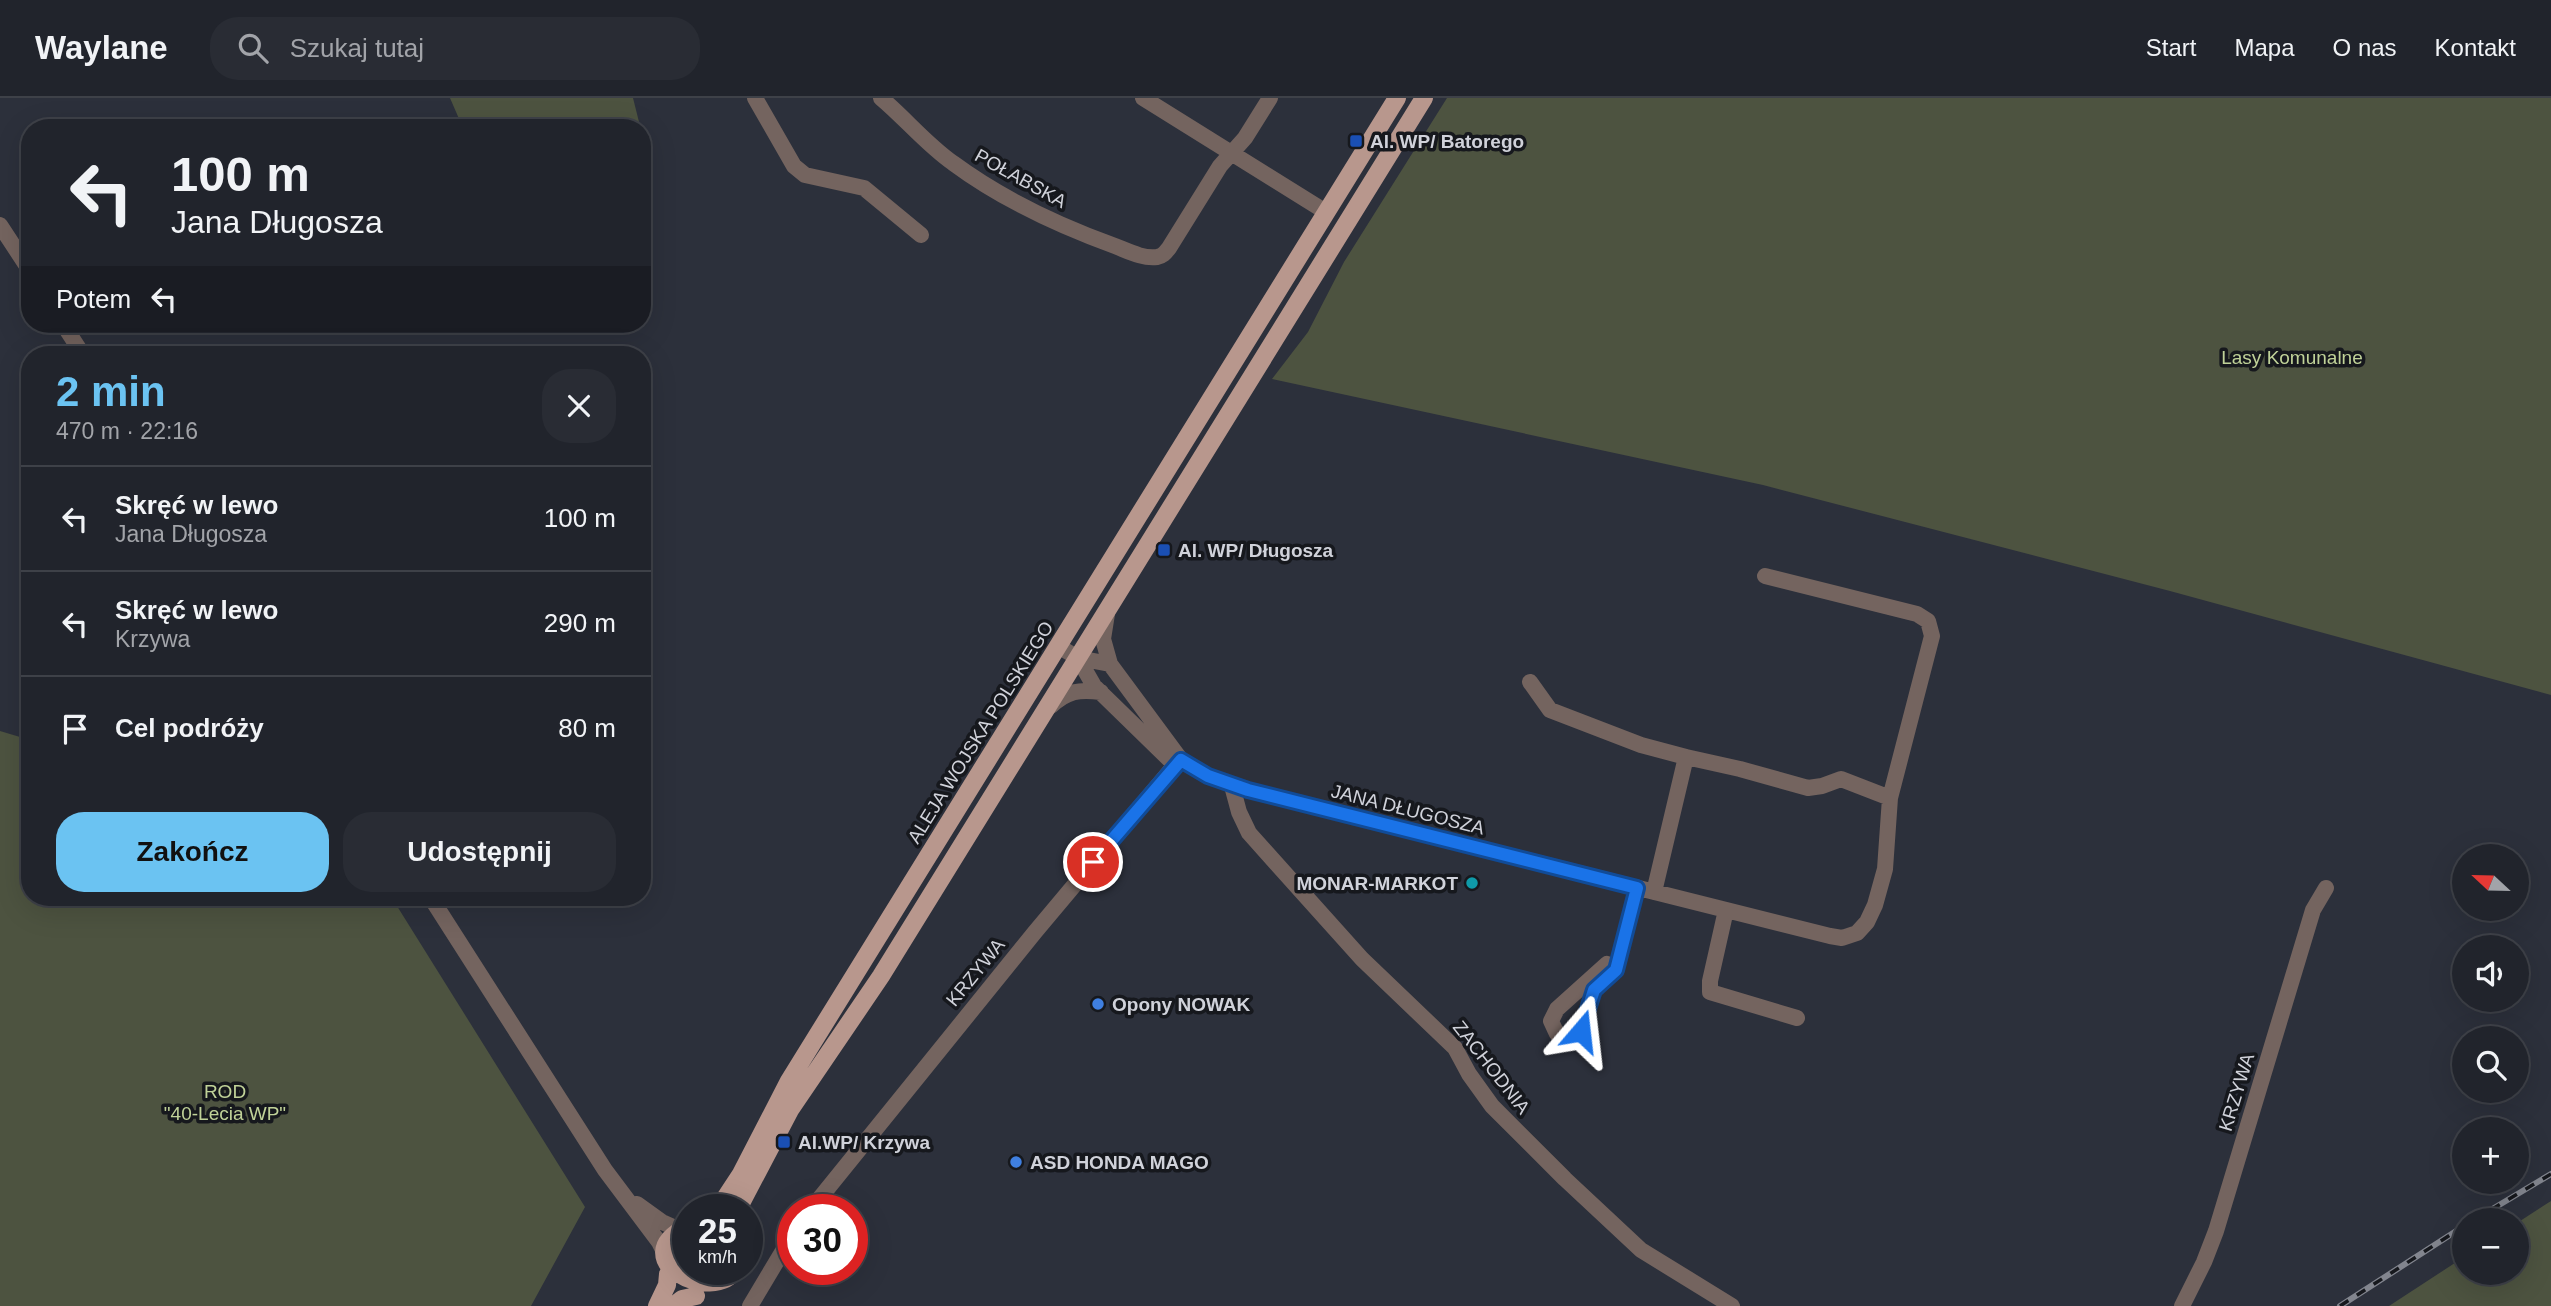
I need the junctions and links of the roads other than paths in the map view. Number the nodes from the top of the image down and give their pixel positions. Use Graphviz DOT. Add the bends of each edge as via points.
graph roads {
  1 [pos="755,98"];
  2 [pos="881,98"];
  3 [pos="1143,98"];
  4 [pos="1270,98"];
  5 [pos="1396,98"];
  6 [pos="1424,98"];
  7 [pos="1233,153"];
  8 [pos="1326,212"];
  9 [pos="0,225"];
  10 [pos="921,235"];
  11 [pos="21,257"];
  12 [pos="1284,280"];
  13 [pos="1304,292"];
  14 [pos="1765,576"];
  15 [pos="1109,608"];
  16 [pos="1058,646"];
  17 [pos="1078,658"];
  18 [pos="1110,664"];
  19 [pos="1530,682"];
  20 [pos="1101,692"];
  21 [pos="1046,710"];
  22 [pos="1686,757"];
  23 [pos="1178,763"];
  24 [pos="1232,786"];
  25 [pos="966,795"];
  26 [pos="1890,798"];
  27 [pos="985,808"];
  28 [pos="1637,888"];
  29 [pos="2326,888"];
  30 [pos="1654,892"];
  31 [pos="436,906"];
  32 [pos="1726,910"];
  33 [pos="1616,970"];
  34 [pos="1797,1018"];
  35 [pos="624,1194"];
  36 [pos="728,1194"];
  37 [pos="746,1194"];
  38 [pos="823,1194"];
  39 [pos="672,1225"];
  40 [pos="672,1239"];
  41 [pos="665,1254"];
  42 [pos="777,1261"];
  43 [pos="668,1273"];
  44 [pos="727,1285"];
  45 [pos="696,1296"];
  46 [pos="657,1306"];
  47 [pos="673,1306"];
  48 [pos="750,1306"];
  49 [pos="1732,1306"];
  50 [pos="2182,1306"];
  1 -- 10 [label="street" via="794,166 806,175 864,188"];
  2 -- 7 [label="street, POŁABSKA" via="952,162 1023,207 1071,230 1149,257 1160,257 1170,248 1220,166"];
  3 -- 7 [label="street"];
  4 -- 7 [label="street"];
  5 -- 8 [label="main road, ALEJA WOJSKA POLSKIEGO"];
  6 -- 13 [label="main road"];
  7 -- 8 [label="street"];
  8 -- 12 [label="main road, ALEJA WOJSKA POLSKIEGO"];
  9 -- 11 [label="street"];
  12 -- 13 [label="main road"];
  12 -- 16 [label="main road, ALEJA WOJSKA POLSKIEGO"];
  13 -- 15 [label="main road"];
  14 -- 26 [label="street, JANA DŁUGOSZA" via="1917,614 1928,621 1932,636"];
  15 -- 17 [label="main road"];
  15 -- 18 [label="street" via="1102,631"];
  16 -- 17 [label="street"];
  16 -- 25 [label="main road, ALEJA WOJSKA POLSKIEGO"];
  17 -- 18 [label="street"];
  17 -- 20 [label="street"];
  17 -- 21 [label="main road"];
  18 -- 23 [label="street"];
  19 -- 22 [label="street" via="1550,710"];
  20 -- 21 [label="street" via="1075,690"];
  20 -- 23 [label="street"];
  21 -- 27 [label="main road"];
  22 -- 26 [label="street" via="1808,788 1841,779"];
  22 -- 30 [label="street"];
  23 -- 24 [label="street, JANA DŁUGOSZA"];
  23 -- 38 [label="street, KRZYWA"];
  24 -- 28 [label="street, JANA DŁUGOSZA"];
  24 -- 49 [label="street, ZACHODNIA" via="1249,833 1362,958 1455,1048 1492,1106 1641,1250"];
  25 -- 27 [label="main road"];
  25 -- 36 [label="main road, ALEJA WOJSKA POLSKIEGO" via="789,1082"];
  26 -- 32 [label="street, JANA DŁUGOSZA" via="1885,869 1863,928 1842,939 1823,926"];
  27 -- 37 [label="main road" via="858,1013 790,1110"];
  28 -- 30 [label="street, JANA DŁUGOSZA"];
  28 -- 33 [label="street"];
  29 -- 50 [label="street, KRZYWA" via="2313,910 2216,1231"];
  30 -- 32 [label="street, JANA DŁUGOSZA"];
  31 -- 35 [label="street"];
  32 -- 34 [label="street" via="1710,992"];
  33 -- 33 [label="street" via="1594,990 1578,1034 1570,1038 1557,1034 1551,1024 1557,1009 1607,964"];
  35 -- 39 [label="street"];
  35 -- 41 [label="street"];
  40 -- 41 [label="main road"];
  41 -- 43 [label="main road"];
  42 -- 48 [label="street"];
  43 -- 45 [label="main road" via="677,1287"];
  43 -- 46 [label="main road"];
  44 -- 45 [label="main road" via="710,1295"];
  45 -- 47 [label="main road"];
}
